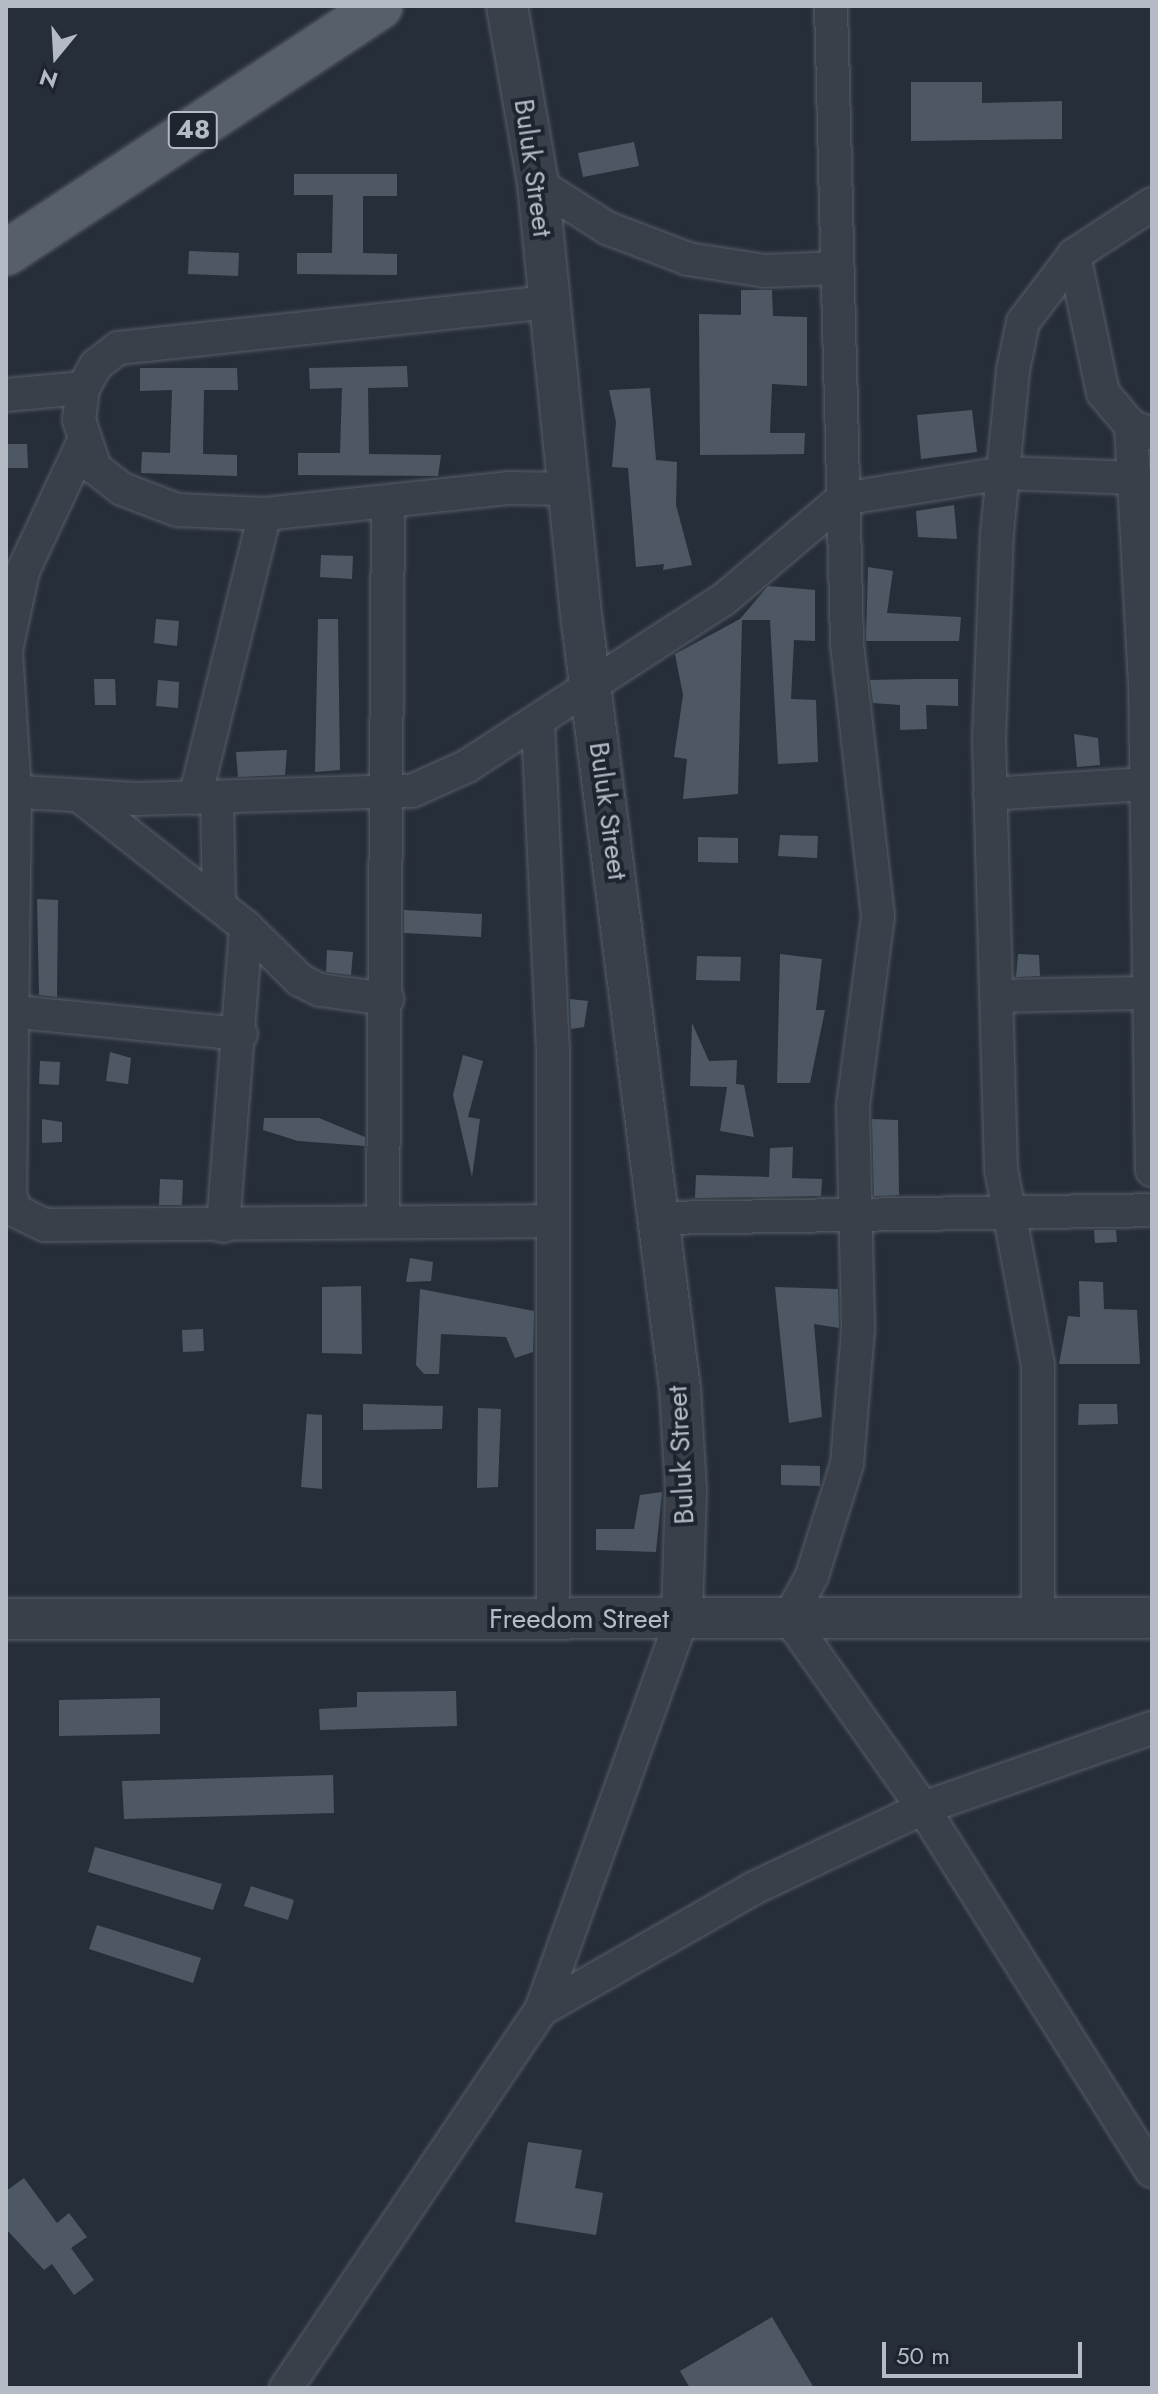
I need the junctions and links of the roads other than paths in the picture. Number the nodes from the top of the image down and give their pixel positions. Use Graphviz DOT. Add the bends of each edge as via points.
graph roads {
  1 [pos="380,6"];
  2 [pos="507,6"];
  3 [pos="831,6"];
  4 [pos="538,184"];
  5 [pos="1152,204"];
  6 [pos="6,253"];
  7 [pos="1074,255"];
  8 [pos="837,268"];
  9 [pos="549,302"];
  10 [pos="83,388"];
  11 [pos="6,395"];
  12 [pos="1142,430"];
  13 [pos="82,445"];
  14 [pos="1004,473"];
  15 [pos="1136,478"];
  16 [pos="568,489"];
  17 [pos="842,499"];
  18 [pos="388,501"];
  19 [pos="265,514"];
  20 [pos="14,570"];
  21 [pos="591,686"];
  22 [pos="538,721"];
  23 [pos="1145,784"];
  24 [pos="10,791"];
  25 [pos="387,794"];
  26 [pos="990,794"];
  27 [pos="81,797"];
  28 [pos="206,798"];
  29 [pos="219,902"];
  30 [pos="246,927"];
  31 [pos="1148,993"];
  32 [pos="999,996"];
  33 [pos="387,999"];
  34 [pos="11,1011"];
  35 [pos="241,1034"];
  36 [pos="1152,1170"];
  37 [pos="1152,1210"];
  38 [pos="1008,1215"];
  39 [pos="657,1218"];
  40 [pos="854,1219"];
  41 [pos="383,1220"];
  42 [pos="552,1221"];
  43 [pos="223,1226"];
  44 [pos="1038,1617"];
  45 [pos="789,1618"];
  46 [pos="1152,1618"];
  47 [pos="6,1619"];
  48 [pos="553,1619"];
  49 [pos="682,1619"];
  50 [pos="1152,1728"];
  51 [pos="923,1808"];
  52 [pos="541,2010"];
  53 [pos="1152,2171"];
  54 [pos="286,2388"];
  1 -- 6 [label="main road, 48"];
  2 -- 4 [label="street, Buluk Street"];
  3 -- 8 [label="street"];
  4 -- 8 [label="street" via="607,228 688,259 765,271"];
  4 -- 9 [label="street, Buluk Street"];
  5 -- 7 [label="street"];
  7 -- 12 [label="street" via="1103,393"];
  7 -- 14 [label="street" via="1023,322"];
  8 -- 17 [label="street"];
  9 -- 10 [label="street" via="118,348 96,365"];
  9 -- 16 [label="street, Buluk Street"];
  10 -- 11 [label="street"];
  10 -- 13 [label="street"];
  12 -- 15 [label="street"];
  13 -- 19 [label="street" via="95,468 149,502"];
  13 -- 20 [label="street"];
  14 -- 15 [label="street"];
  14 -- 17 [label="street"];
  14 -- 26 [label="street"];
  15 -- 23 [label="street"];
  16 -- 18 [label="street"];
  16 -- 21 [label="street, Buluk Street"];
  17 -- 21 [label="street" via="762,573"];
  17 -- 40 [label="street" via="847,644 878,916 853,1105"];
  18 -- 19 [label="street"];
  18 -- 25 [label="street"];
  19 -- 28 [label="street"];
  20 -- 24 [label="street" via="6,650"];
  21 -- 22 [label="street"];
  21 -- 39 [label="street, Buluk Street"];
  22 -- 25 [label="street" via="436,784"];
  22 -- 42 [label="street" via="552,1034"];
  23 -- 26 [label="street"];
  23 -- 31 [label="street"];
  24 -- 27 [label="street"];
  24 -- 34 [label="street"];
  25 -- 28 [label="street"];
  25 -- 33 [label="street"];
  26 -- 32 [label="street"];
  27 -- 28 [label="street"];
  27 -- 29 [label="street"];
  28 -- 29 [label="street"];
  29 -- 30 [label="street"];
  30 -- 33 [label="street" via="300,980 320,990"];
  30 -- 35 [label="street"];
  31 -- 32 [label="street"];
  31 -- 36 [label="street"];
  32 -- 38 [label="street"];
  33 -- 41 [label="street"];
  34 -- 35 [label="street"];
  34 -- 43 [label="street" via="10,1195 16,1211 45,1225"];
  35 -- 43 [label="street"];
  37 -- 38 [label="street"];
  38 -- 40 [label="street"];
  38 -- 44 [label="street" via="1038,1365"];
  39 -- 40 [label="street"];
  39 -- 49 [label="street, Buluk Street" via="686,1489"];
  40 -- 45 [label="street" via="858,1330 847,1464 812,1576"];
  41 -- 42 [label="street"];
  41 -- 43 [label="street"];
  42 -- 48 [label="street"];
  44 -- 45 [label="street, Freedom Street"];
  44 -- 46 [label="street, Freedom Street"];
  45 -- 49 [label="street, Freedom Street"];
  45 -- 51 [label="street"];
  47 -- 48 [label="street, Freedom Street"];
  48 -- 49 [label="street, Freedom Street"];
  49 -- 52 [label="street"];
  50 -- 51 [label="street"];
  51 -- 52 [label="street" via="752,1889"];
  51 -- 53 [label="street"];
  52 -- 54 [label="street"];
}
